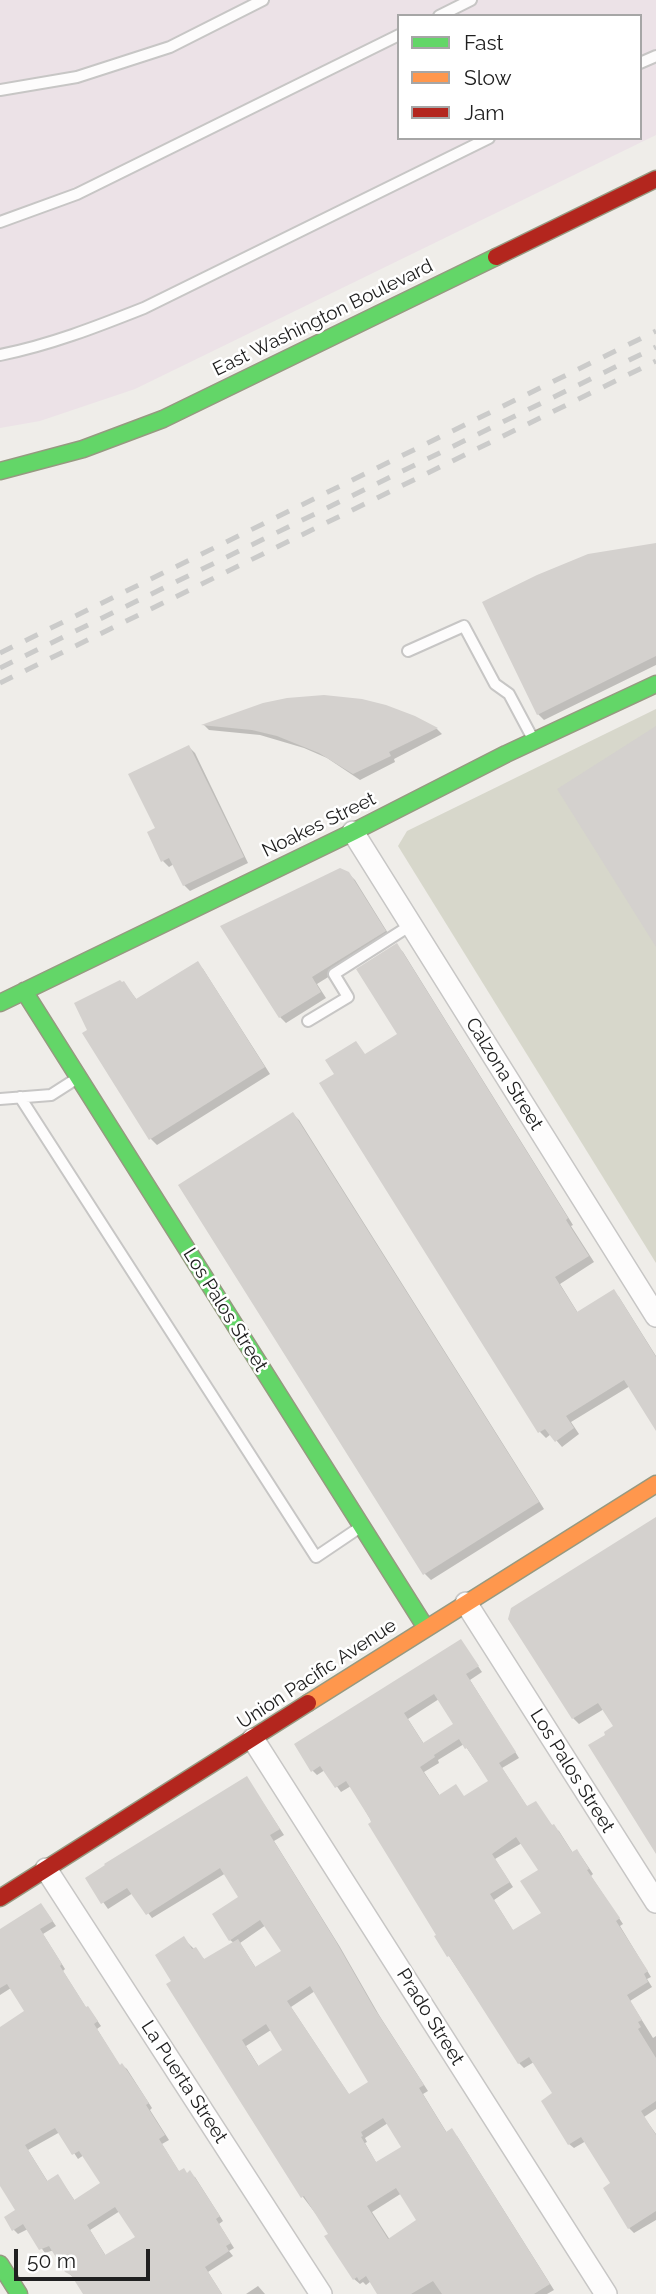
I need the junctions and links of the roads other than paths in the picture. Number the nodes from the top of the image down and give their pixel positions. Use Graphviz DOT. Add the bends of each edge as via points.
graph roads {
  1 [pos="263,0"];
  2 [pos="471,0"];
  3 [pos="443,14"];
  4 [pos="397,36"];
  5 [pos="0,90"];
  6 [pos="485,140"];
  7 [pos="656,179"];
  8 [pos="0,222"];
  9 [pos="0,355"];
  10 [pos="0,471"];
  11 [pos="408,652"];
  12 [pos="656,684"];
  13 [pos="535,742"];
  14 [pos="353,832"];
  15 [pos="411,925"];
  16 [pos="24,991"];
  17 [pos="0,1003"];
  18 [pos="308,1021"];
  19 [pos="79,1077"];
  20 [pos="20,1097"];
  21 [pos="0,1100"];
  22 [pos="656,1316"];
  23 [pos="656,1484"];
  24 [pos="362,1527"];
  25 [pos="466,1603"];
  26 [pos="426,1629"];
  27 [pos="253,1739"];
  28 [pos="46,1869"];
  29 [pos="0,1898"];
  30 [pos="656,1902"];
  31 [pos="0,2264"];
  32 [pos="19,2294"];
  33 [pos="321,2294"];
  34 [pos="606,2294"];
  1 -- 5 [label="lane" via="170,47 77,77"];
  2 -- 3 [label="lane"];
  4 -- 8 [label="lane" via="57,203"];
  6 -- 9 [label="lane" via="144,308 79,333"];
  7 -- 10 [label="street, East Washington Boulevard" via="163,419 102,444"];
  11 -- 13 [label="lane" via="464,626 495,684 509,694"];
  12 -- 13 [label="street, Noakes Street"];
  13 -- 14 [label="street, Noakes Street"];
  14 -- 15 [label="street, Calzona Street"];
  14 -- 16 [label="street, Noakes Street"];
  15 -- 18 [label="lane" via="334,974 348,997"];
  15 -- 22 [label="street, Calzona Street"];
  16 -- 17 [label="street, Noakes Street"];
  16 -- 19 [label="street, Los Palos Street"];
  19 -- 20 [label="lane" via="51,1095"];
  19 -- 24 [label="street, Los Palos Street"];
  20 -- 21 [label="lane"];
  20 -- 24 [label="lane" via="316,1557"];
  23 -- 25 [label="street, Union Pacific Avenue"];
  24 -- 26 [label="street, Los Palos Street"];
  25 -- 26 [label="street, Union Pacific Avenue"];
  25 -- 30 [label="street, Los Palos Street"];
  26 -- 27 [label="street, Union Pacific Avenue"];
  27 -- 28 [label="street, Union Pacific Avenue"];
  27 -- 34 [label="street, Prado Street"];
  28 -- 29 [label="street, Union Pacific Avenue"];
  28 -- 33 [label="street, La Puerta Street"];
  31 -- 32 [label="street"];
}
